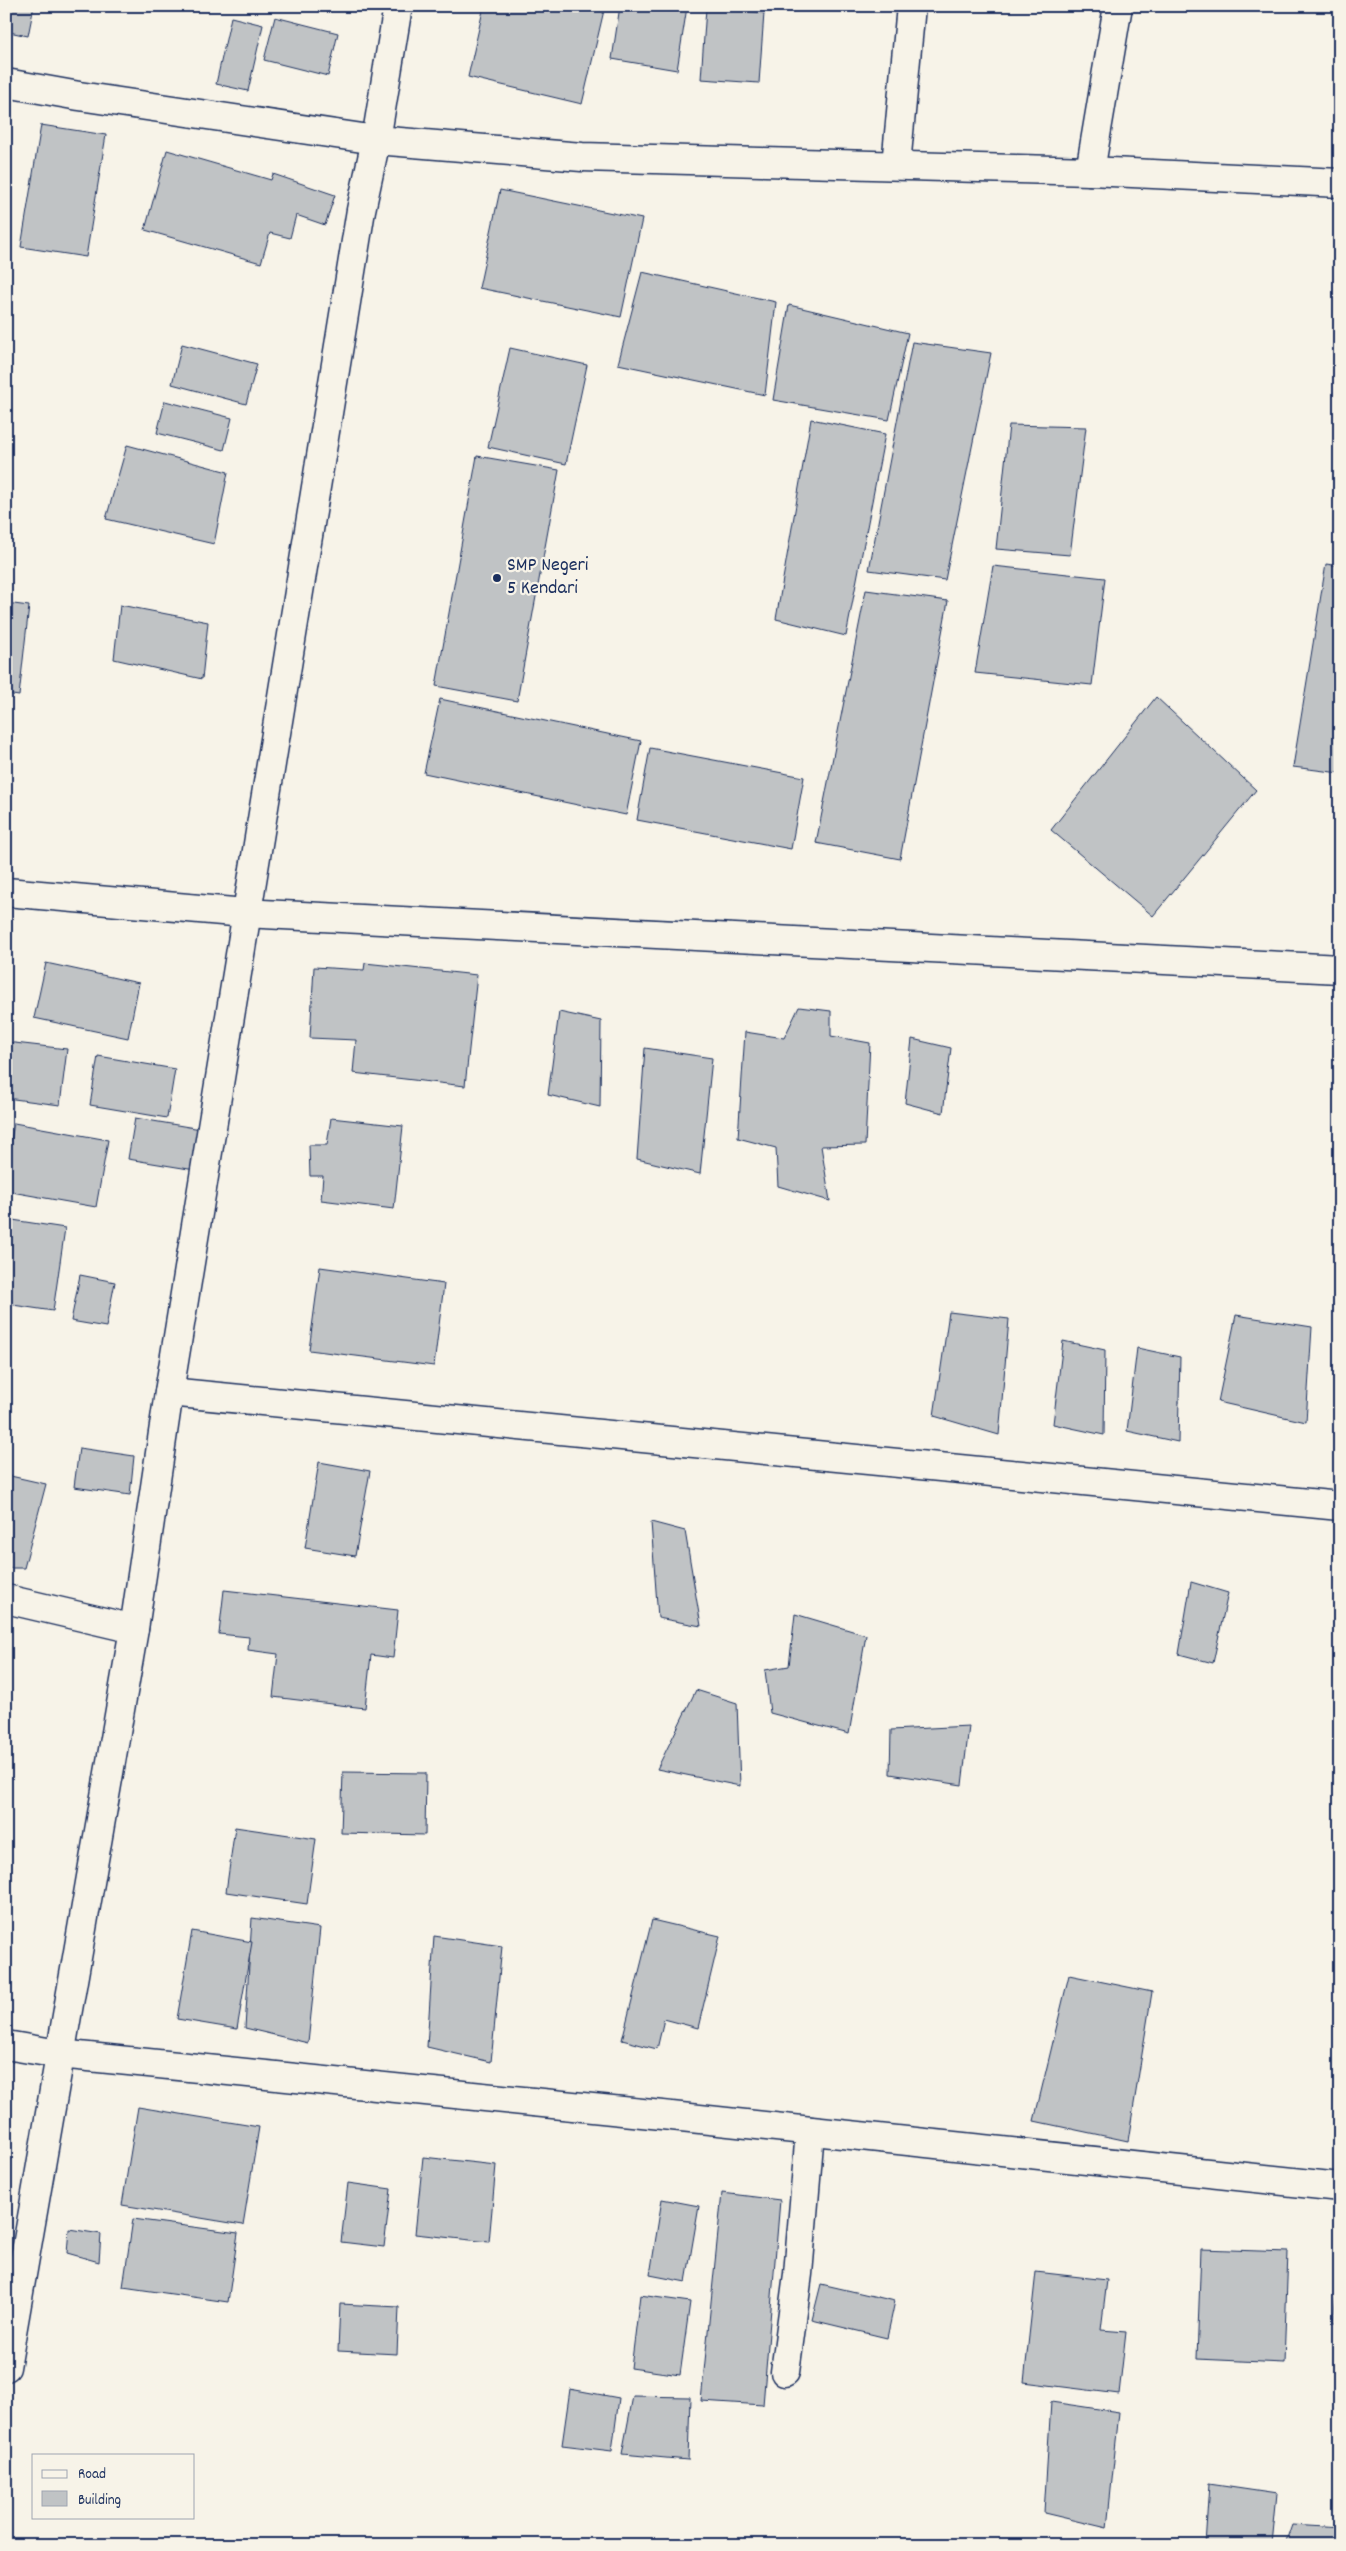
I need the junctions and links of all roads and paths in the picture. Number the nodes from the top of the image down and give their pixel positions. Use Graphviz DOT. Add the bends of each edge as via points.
graph roads {
  1 [pos="398,6"];
  2 [pos="911,6"];
  3 [pos="1118,6"];
  4 [pos="6,82"];
  5 [pos="376,140"];
  6 [pos="896,165"];
  7 [pos="1090,171"];
  8 [pos="1340,183"];
  9 [pos="6,892"];
  10 [pos="246,913"];
  11 [pos="1340,969"];
  12 [pos="168,1392"];
  13 [pos="1340,1506"];
  14 [pos="6,1599"];
  15 [pos="134,1629"];
  16 [pos="6,2045"];
  17 [pos="59,2054"];
  18 [pos="810,2131"];
  19 [pos="1340,2187"];
  20 [pos="6,2367"];
  21 [pos="785,2372"];
  1 -- 5 [label="street"];
  2 -- 6 [label="street"];
  3 -- 7 [label="street"];
  4 -- 5 [label="street" via="79,96"];
  5 -- 6 [label="street" via="582,157"];
  5 -- 10 [label="street" via="360,210"];
  6 -- 7 [label="street"];
  7 -- 8 [label="street"];
  9 -- 10 [label="street"];
  10 -- 11 [label="street"];
  10 -- 12 [label="street"];
  12 -- 13 [label="street"];
  12 -- 15 [label="street"];
  14 -- 15 [label="street"];
  15 -- 17 [label="street"];
  16 -- 17 [label="street"];
  17 -- 18 [label="street"];
  17 -- 20 [label="street"];
  18 -- 19 [label="street"];
  18 -- 21 [label="street" via="798,2274"];
}
